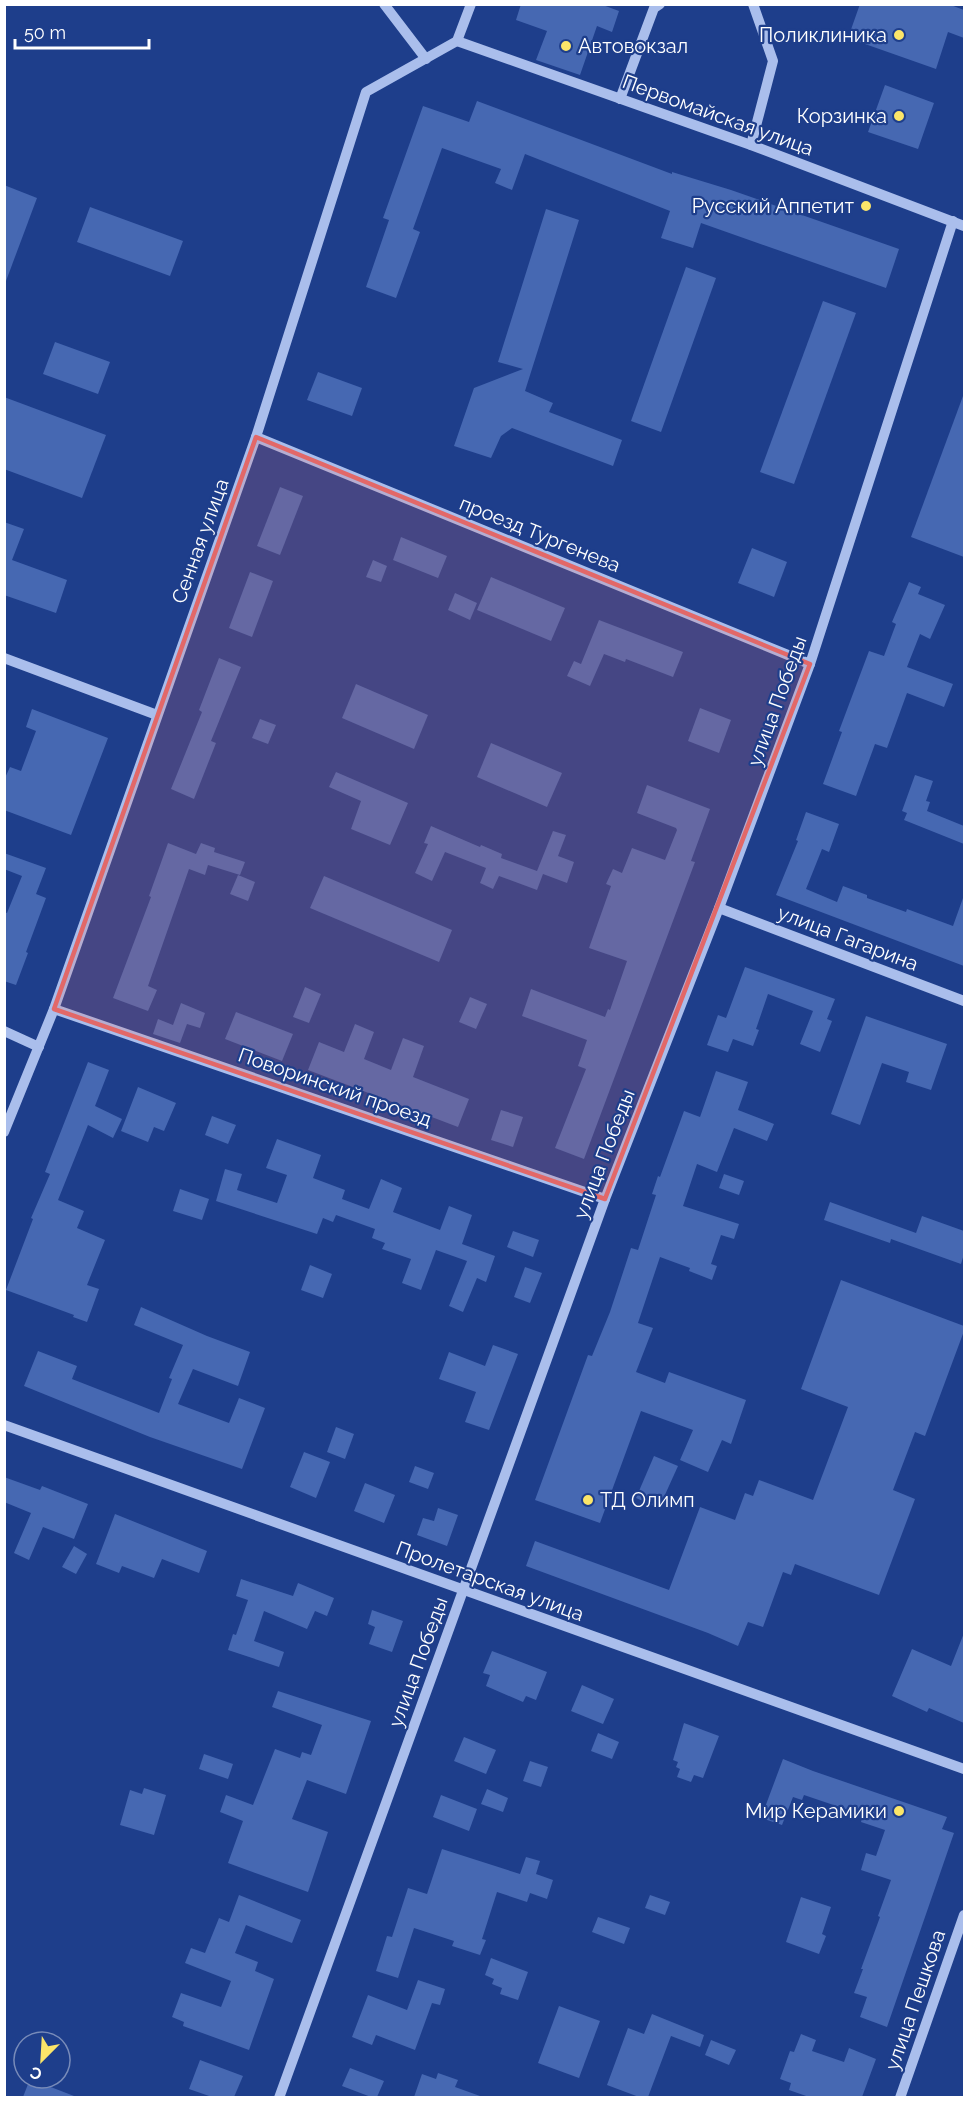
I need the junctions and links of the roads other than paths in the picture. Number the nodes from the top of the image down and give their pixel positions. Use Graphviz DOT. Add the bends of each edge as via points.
graph roads {
  1 [pos="384,4"];
  2 [pos="471,4"];
  3 [pos="660,4"];
  4 [pos="753,4"];
  5 [pos="457,41"];
  6 [pos="426,59"];
  7 [pos="620,99"];
  8 [pos="751,145"];
  9 [pos="953,221"];
  10 [pos="964,226"];
  11 [pos="256,437"];
  12 [pos="4,657"];
  13 [pos="810,664"];
  14 [pos="157,715"];
  15 [pos="719,909"];
  16 [pos="964,1001"];
  17 [pos="54,1009"];
  18 [pos="4,1032"];
  19 [pos="39,1047"];
  20 [pos="4,1132"];
  21 [pos="605,1200"];
  22 [pos="4,1425"];
  23 [pos="463,1590"];
  24 [pos="964,1769"];
  25 [pos="964,1915"];
  26 [pos="279,2097"];
  27 [pos="900,2097"];
  1 -- 6 [label="street"];
  2 -- 5 [label="street"];
  3 -- 7 [label="street" via="654,8"];
  4 -- 8 [label="street" via="773,61"];
  5 -- 6 [label="street, Сенная улица"];
  5 -- 7 [label="street, Первомайская улица"];
  6 -- 11 [label="street, Сенная улица" via="366,92"];
  7 -- 8 [label="street, Первомайская улица"];
  8 -- 9 [label="street, Первомайская улица"];
  9 -- 10 [label="street, Первомайская улица"];
  9 -- 13 [label="street, улица Победы"];
  11 -- 13 [label="street, проезд Тургенева"];
  11 -- 14 [label="street, Сенная улица"];
  12 -- 14 [label="street"];
  13 -- 15 [label="street, улица Победы"];
  14 -- 17 [label="street, Сенная улица"];
  15 -- 16 [label="street, улица Гагарина"];
  15 -- 21 [label="street, улица Победы"];
  17 -- 19 [label="street, Сенная улица"];
  17 -- 21 [label="street, Поворинский проезд"];
  18 -- 19 [label="street"];
  19 -- 20 [label="street, Сенная улица"];
  21 -- 23 [label="street, улица Победы"];
  22 -- 23 [label="street, Пролетарская улица"];
  23 -- 24 [label="street, Пролетарская улица"];
  23 -- 26 [label="street, улица Победы"];
  25 -- 27 [label="street, улица Пешкова"];
}
